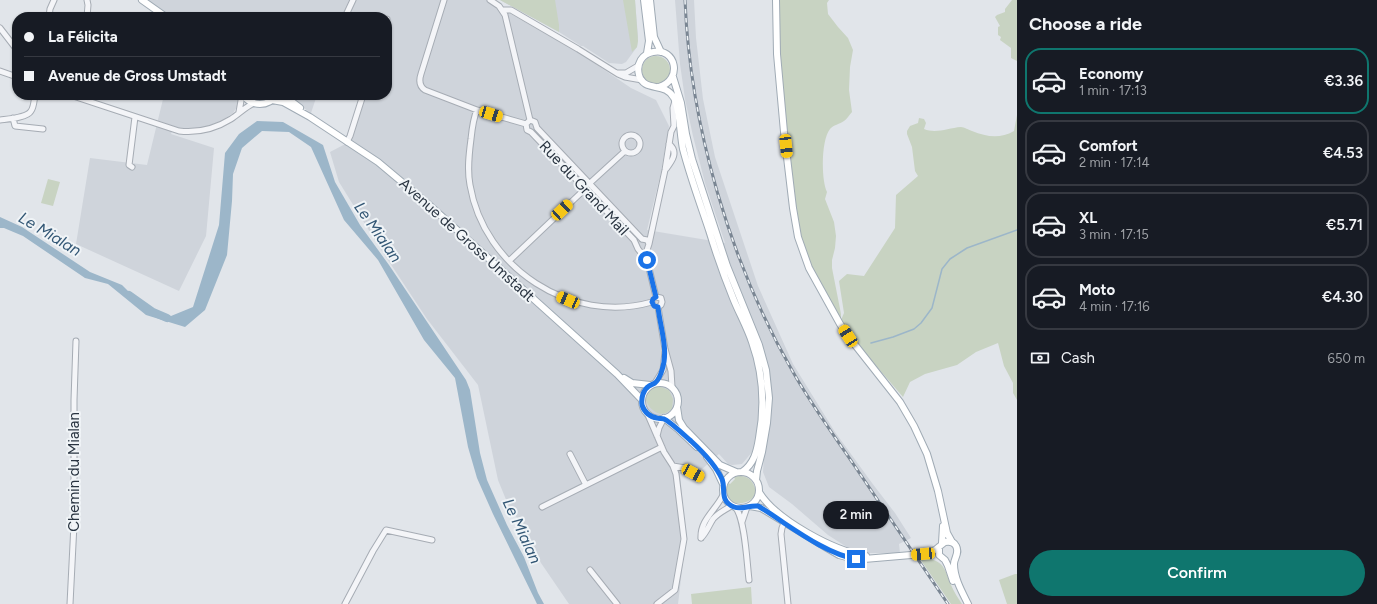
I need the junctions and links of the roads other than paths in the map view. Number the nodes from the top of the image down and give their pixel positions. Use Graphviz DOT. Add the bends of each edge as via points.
graph roads {
  1 [pos="54,0"];
  2 [pos="87,0"];
  3 [pos="136,0"];
  4 [pos="142,0"];
  5 [pos="353,0"];
  6 [pos="444,0"];
  7 [pos="490,0"];
  8 [pos="644,0"];
  9 [pos="650,0"];
  10 [pos="776,0"];
  11 [pos="502,10"];
  12 [pos="50,12"];
  13 [pos="87,12"];
  14 [pos="153,12"];
  15 [pos="159,12"];
  16 [pos="347,12"];
  17 [pos="0,28"];
  18 [pos="12,44"];
  19 [pos="661,52"];
  20 [pos="647,53"];
  21 [pos="638,66"];
  22 [pos="0,70"];
  23 [pos="614,72"];
  24 [pos="12,75"];
  25 [pos="673,77"];
  26 [pos="642,80"];
  27 [pos="659,87"];
  28 [pos="34,100"];
  29 [pos="85,100"];
  30 [pos="242,100"];
  31 [pos="248,100"];
  32 [pos="270,100"];
  33 [pos="279,100"];
  34 [pos="289,100"];
  35 [pos="361,100"];
  36 [pos="675,101"];
  37 [pos="254,103"];
  38 [pos="477,110"];
  39 [pos="239,112"];
  40 [pos="135,117"];
  41 [pos="310,117"];
  42 [pos="13,118"];
  43 [pos="0,120"];
  44 [pos="528,122"];
  45 [pos="537,128"];
  46 [pos="42,129"];
  47 [pos="531,132"];
  48 [pos="347,142"];
  49 [pos="625,151"];
  50 [pos="132,167"];
  51 [pos="590,183"];
  52 [pos="585,189"];
  53 [pos="652,231"];
  54 [pos="643,239"];
  55 [pos="649,244"];
  56 [pos="637,245"];
  57 [pos="648,250"];
  58 [pos="641,251"];
  59 [pos="647,260"];
  60 [pos="509,261"];
  61 [pos="656,297"];
  62 [pos="652,302"];
  63 [pos="658,307"];
  64 [pos="76,340"];
  65 [pos="665,349"];
  66 [pos="617,374"];
  67 [pos="652,384"];
  68 [pos="672,387"];
  69 [pos="642,400"];
  70 [pos="677,407"];
  71 [pos="648,414"];
  72 [pos="664,418"];
  73 [pos="657,437"];
  74 [pos="662,447"];
  75 [pos="570,454"];
  76 [pos="673,466"];
  77 [pos="739,472"];
  78 [pos="701,477"];
  79 [pos="756,480"];
  80 [pos="723,484"];
  81 [pos="586,485"];
  82 [pos="759,492"];
  83 [pos="723,495"];
  84 [pos="748,506"];
  85 [pos="542,507"];
  86 [pos="733,507"];
  87 [pos="942,510"];
  88 [pos="742,522"];
  89 [pos="784,523"];
  90 [pos="432,540"];
  91 [pos="952,542"];
  92 [pos="940,545"];
  93 [pos="923,554"];
  94 [pos="885,557"];
  95 [pos="954,558"];
  96 [pos="942,559"];
  97 [pos="590,570"];
  98 [pos="749,580"];
  99 [pos="70,604"];
  100 [pos="345,604"];
  101 [pos="617,604"];
  102 [pos="657,604"];
  103 [pos="788,604"];
  104 [pos="968,604"];
  1 -- 12 [label="street"];
  2 -- 13 [label="street"];
  3 -- 14 [label="main road"];
  4 -- 15 [label="main road"];
  5 -- 16 [label="street"];
  6 -- 38 [label="street" via="421,74 420,85 425,90"];
  7 -- 11 [label="street"];
  8 -- 20 [label="main road" via="649,41"];
  9 -- 19 [label="main road" via="654,37"];
  10 -- 87 [label="main road" via="777,54 798,237 809,268 840,324 900,402 914,426 927,454"];
  11 -- 23 [label="street" via="511,10"];
  11 -- 44 [label="street"];
  17 -- 18 [label="street"];
  19 -- 20 [label="main road"];
  19 -- 25 [label="main road" via="669,56 674,64"];
  20 -- 21 [label="main road"];
  21 -- 23 [label="street" via="626,73"];
  21 -- 26 [label="main road"];
  22 -- 24 [label="street"];
  23 -- 26 [label="street"];
  25 -- 27 [label="main road" via="667,84"];
  25 -- 79 [label="main road" via="692,159 727,266 759,345 766,370 769,398 767,423"];
  26 -- 27 [label="main road" via="649,86"];
  27 -- 36 [label="main road" via="670,93"];
  28 -- 42 [label="street" via="29,114"];
  29 -- 40 [label="street"];
  30 -- 39 [label="street"];
  31 -- 37 [label="main road"];
  32 -- 37 [label="main road" via="266,103"];
  33 -- 41 [label="main road, Avenue de Gross Umstadt"];
  34 -- 41 [label="main road, Avenue de Gross Umstadt"];
  35 -- 48 [label="street"];
  36 -- 53 [label="street" via="674,126"];
  36 -- 77 [label="main road" via="683,148 694,184 720,264 753,344 760,370 763,395 755,457 749,466"];
  37 -- 39 [label="street"];
  38 -- 44 [label="street"];
  38 -- 60 [label="street" via="468,158 470,185 478,213 488,233"];
  39 -- 40 [label="street" via="212,128 195,132 179,131"];
  40 -- 50 [label="street" via="134,142 129,165"];
  41 -- 48 [label="main road, Avenue de Gross Umstadt"];
  42 -- 43 [label="street"];
  42 -- 46 [label="street" via="15,126"];
  44 -- 45 [label="street" via="535,122"];
  44 -- 47 [label="street" via="526,128"];
  45 -- 47 [label="street"];
  45 -- 51 [label="street, Rue du Grand Mail"];
  47 -- 52 [label="street, Rue du Grand Mail"];
  48 -- 66 [label="main road, Avenue de Gross Umstadt" via="378,162 427,203"];
  49 -- 51 [label="street"];
  51 -- 52 [label="street" via="586,183"];
  51 -- 54 [label="street, Rue du Grand Mail"];
  52 -- 56 [label="street, Rue du Grand Mail"];
  52 -- 60 [label="street"];
  53 -- 54 [label="street"];
  53 -- 55 [label="street"];
  54 -- 55 [label="street"];
  54 -- 56 [label="street"];
  55 -- 57 [label="street"];
  56 -- 58 [label="street"];
  57 -- 58 [label="street"];
  57 -- 59 [label="street"];
  58 -- 59 [label="street"];
  59 -- 61 [label="street"];
  60 -- 62 [label="street" via="542,288 584,305 619,307"];
  61 -- 62 [label="street"];
  61 -- 63 [label="street" via="662,302"];
  62 -- 63 [label="street"];
  63 -- 65 [label="street"];
  64 -- 99 [label="street, Chemin du Mialan" via="74,524"];
  65 -- 67 [label="street" via="663,370"];
  65 -- 68 [label="street"];
  66 -- 67 [label="main road, Avenue de Gross Umstadt" via="632,383"];
  66 -- 69 [label="main road, Avenue de Gross Umstadt"];
  67 -- 68 [label="main road" via="661,382"];
  67 -- 69 [label="main road" via="644,392"];
  68 -- 70 [label="main road" via="678,398"];
  69 -- 71 [label="main road" via="643,408"];
  70 -- 72 [label="main road" via="672,414"];
  70 -- 77 [label="main road" via="679,420 684,428 720,465"];
  71 -- 72 [label="main road" via="658,419"];
  71 -- 73 [label="street"];
  72 -- 73 [label="street"];
  72 -- 80 [label="main road" via="710,460 720,474"];
  73 -- 74 [label="street"];
  74 -- 76 [label="street"];
  74 -- 81 [label="street"];
  75 -- 81 [label="street"];
  76 -- 78 [label="street" via="685,468"];
  76 -- 102 [label="street" via="678,485 684,545 675,590"];
  77 -- 79 [label="main road" via="750,474"];
  77 -- 80 [label="main road" via="728,477"];
  79 -- 82 [label="main road"];
  80 -- 83 [label="main road"];
  81 -- 85 [label="street"];
  82 -- 84 [label="main road" via="756,500"];
  82 -- 94 [label="main road" via="770,507 785,519 834,547 857,554"];
  83 -- 86 [label="main road"];
  83 -- 86 [label="street" via="704,522 701,538 714,518 722,511"];
  84 -- 86 [label="main road"];
  84 -- 88 [label="street"];
  84 -- 89 [label="main road" via="761,508"];
  86 -- 88 [label="street" via="739,512"];
  87 -- 91 [label="main road" via="947,533"];
  87 -- 92 [label="main road"];
  88 -- 98 [label="street"];
  89 -- 94 [label="main road" via="839,554 856,559"];
  89 -- 103 [label="street" via="781,534"];
  90 -- 100 [label="street" via="386,530"];
  91 -- 92 [label="main road" via="947,541"];
  91 -- 95 [label="main road" via="957,549"];
  92 -- 93 [label="main road"];
  92 -- 96 [label="main road" via="938,551"];
  93 -- 94 [label="main road"];
  93 -- 96 [label="main road"];
  95 -- 96 [label="main road"];
  95 -- 104 [label="main road" via="956,577"];
  96 -- 104 [label="main road" via="958,592"];
  97 -- 101 [label="street"];
}
